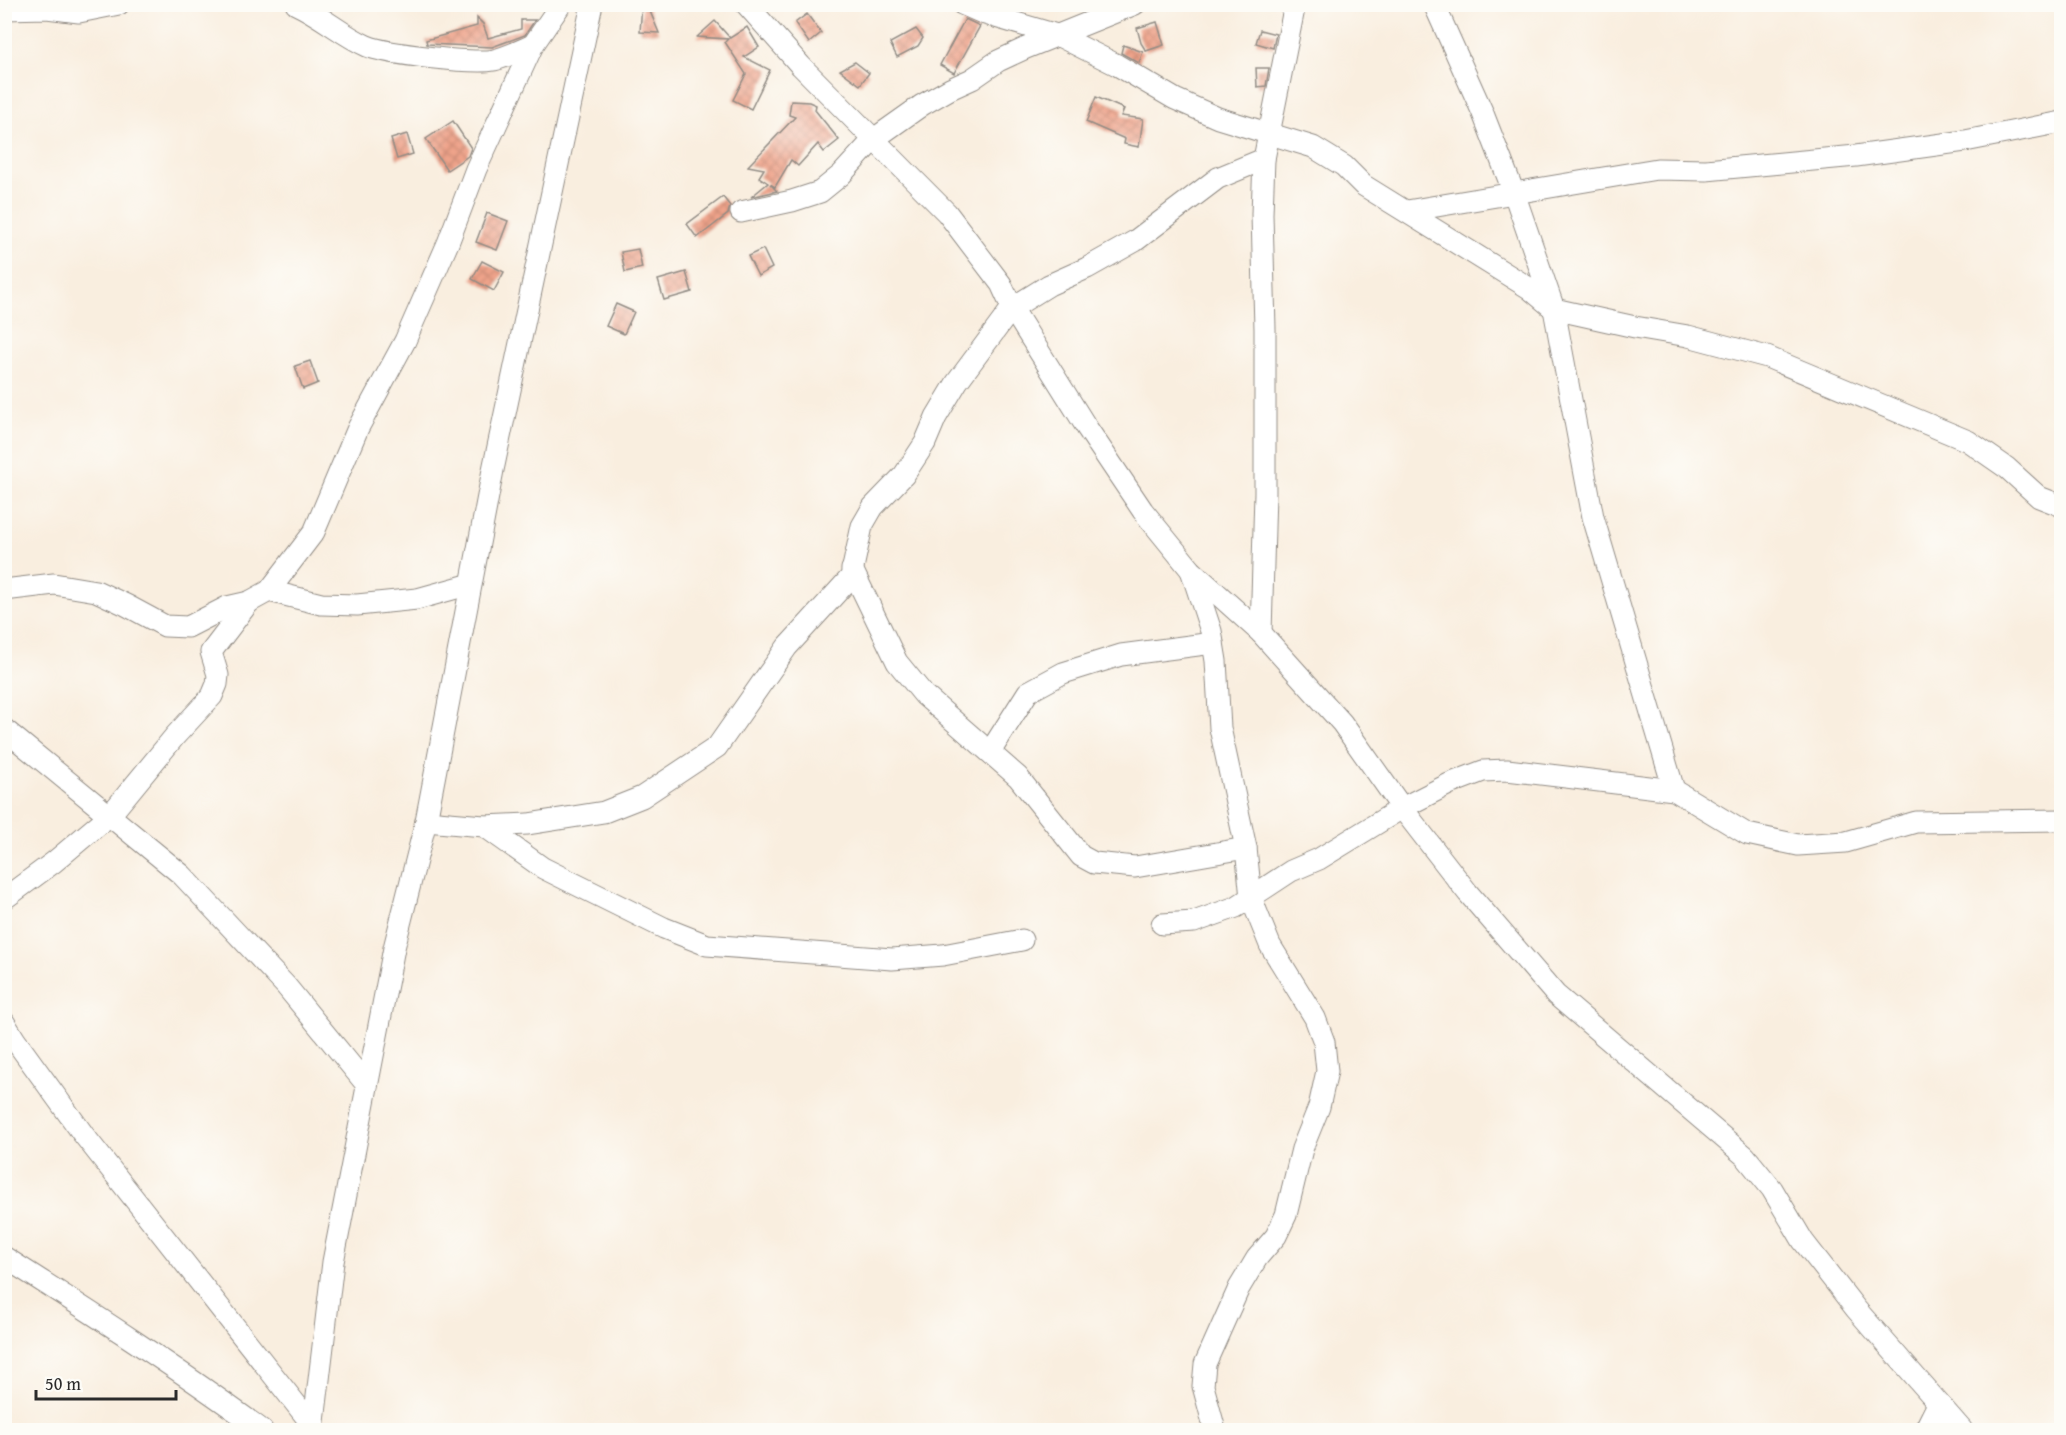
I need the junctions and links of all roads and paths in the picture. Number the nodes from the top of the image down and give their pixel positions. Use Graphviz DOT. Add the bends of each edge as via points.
graph roads {
  1 [pos="119,4"];
  2 [pos="296,4"];
  3 [pos="561,4"];
  4 [pos="592,4"];
  5 [pos="746,4"];
  6 [pos="962,4"];
  7 [pos="1135,4"];
  8 [pos="1295,4"];
  9 [pos="1434,4"];
  10 [pos="4,9"];
  11 [pos="1057,35"];
  12 [pos="533,45"];
  13 [pos="2061,122"];
  14 [pos="1268,132"];
  15 [pos="874,139"];
  16 [pos="1264,159"];
  17 [pos="1514,193"];
  18 [pos="1407,211"];
  19 [pos="741,212"];
  20 [pos="1012,308"];
  21 [pos="1554,309"];
  22 [pos="2061,506"];
  23 [pos="852,568"];
  24 [pos="1191,570"];
  25 [pos="471,584"];
  26 [pos="4,590"];
  27 [pos="269,591"];
  28 [pos="249,602"];
  29 [pos="1262,633"];
  30 [pos="1213,644"];
  31 [pos="4,729"];
  32 [pos="990,752"];
  33 [pos="1674,790"];
  34 [pos="1402,808"];
  35 [pos="111,814"];
  36 [pos="2061,820"];
  37 [pos="426,821"];
  38 [pos="484,826"];
  39 [pos="1246,848"];
  40 [pos="1279,879"];
  41 [pos="4,898"];
  42 [pos="1251,898"];
  43 [pos="1162,924"];
  44 [pos="1022,940"];
  45 [pos="4,1022"];
  46 [pos="367,1085"];
  47 [pos="4,1257"];
  48 [pos="1938,1404"];
  49 [pos="314,1429"];
  50 [pos="262,1431"];
  51 [pos="1215,1431"];
  52 [pos="1925,1431"];
  53 [pos="1962,1431"];
  1 -- 10 [label="street" via="79,12"];
  2 -- 12 [label="street" via="368,46 395,52 467,61 495,60"];
  3 -- 12 [label="street"];
  4 -- 25 [label="street"];
  5 -- 15 [label="street"];
  6 -- 11 [label="street"];
  7 -- 11 [label="street"];
  8 -- 14 [label="street"];
  9 -- 17 [label="street"];
  11 -- 14 [label="street" via="1186,104"];
  11 -- 15 [label="street" via="998,61 972,80 922,105"];
  12 -- 27 [label="street" via="476,169 405,341 358,428 314,532"];
  13 -- 17 [label="street" via="1867,155 1706,170 1657,169"];
  14 -- 16 [label="street"];
  14 -- 18 [label="street" via="1313,147 1344,166 1363,185"];
  15 -- 19 [label="street" via="820,192"];
  15 -- 20 [label="street" via="947,213 1001,284"];
  16 -- 20 [label="street" via="1218,178 1135,241"];
  16 -- 29 [label="street"];
  17 -- 18 [label="street"];
  17 -- 21 [label="street"];
  18 -- 21 [label="street" via="1529,288"];
  20 -- 23 [label="street" via="957,382 904,475 873,507 862,526"];
  20 -- 24 [label="street" via="1143,511"];
  21 -- 22 [label="street" via="1688,336 1767,357 1968,441 2007,468 2038,497"];
  21 -- 33 [label="street" via="1593,517"];
  23 -- 32 [label="street" via="897,662 924,695"];
  23 -- 38 [label="street" via="851,577 787,647 717,747 642,796 604,812 528,824"];
  24 -- 29 [label="street"];
  24 -- 30 [label="street"];
  25 -- 27 [label="street" via="417,599 357,605 321,604"];
  25 -- 37 [label="street"];
  26 -- 28 [label="street" via="54,584 96,591 165,626 188,627 227,607"];
  27 -- 28 [label="street"];
  28 -- 35 [label="street" via="211,652 218,675 212,696"];
  29 -- 34 [label="street" via="1342,723"];
  30 -- 32 [label="street" via="1121,655 1064,673 1028,693"];
  30 -- 39 [label="street" via="1220,728"];
  31 -- 35 [label="street"];
  32 -- 39 [label="street" via="1018,777 1081,856 1094,862 1135,867"];
  33 -- 34 [label="street" via="1507,770 1483,771"];
  33 -- 36 [label="street" via="1747,834 1798,845 1846,842 1916,822"];
  34 -- 40 [label="street"];
  34 -- 48 [label="street" via="1468,894 1556,995 1745,1156 1772,1189 1803,1241"];
  35 -- 41 [label="street"];
  35 -- 46 [label="street" via="183,875 286,986"];
  37 -- 38 [label="street"];
  37 -- 46 [label="street" via="394,948"];
  38 -- 44 [label="street" via="543,868 707,945 892,959 943,955"];
  39 -- 40 [label="street"];
  39 -- 42 [label="street"];
  40 -- 42 [label="street"];
  42 -- 43 [label="street" via="1194,922"];
  42 -- 51 [label="street" via="1270,945 1315,1018 1324,1042 1327,1071 1319,1107 1302,1149 1287,1215 1239,1288 1205,1364 1203,1386"];
  45 -- 49 [label="street" via="83,1134"];
  46 -- 49 [label="street" via="333,1262"];
  47 -- 50 [label="street" via="93,1313"];
  48 -- 52 [label="street"];
  48 -- 53 [label="street"];
}
